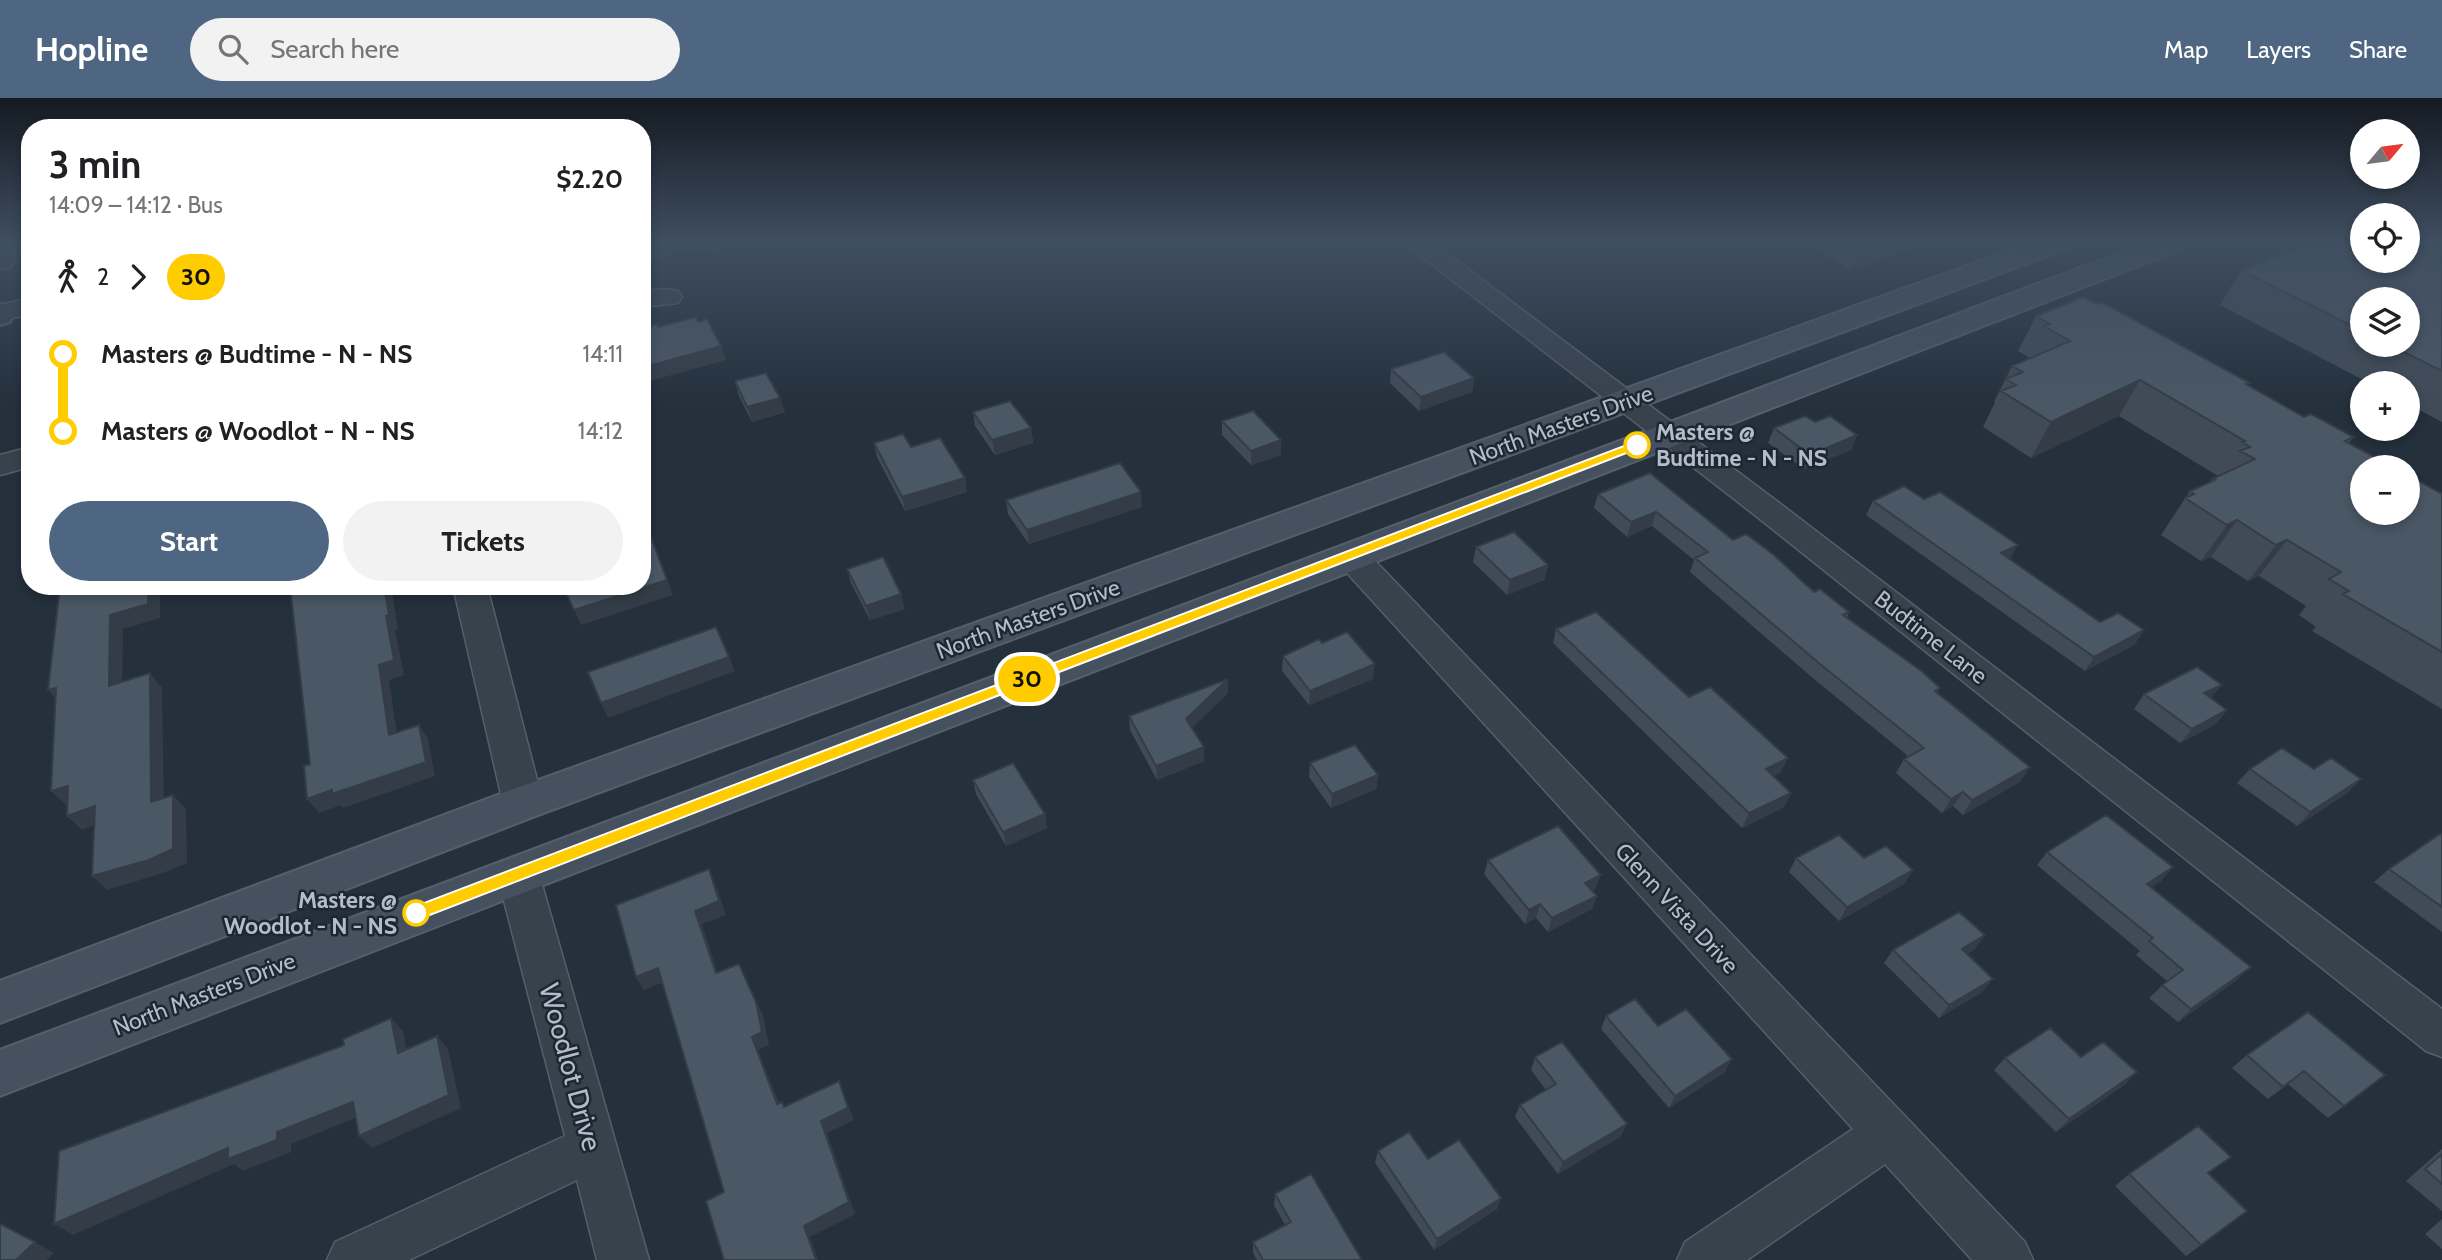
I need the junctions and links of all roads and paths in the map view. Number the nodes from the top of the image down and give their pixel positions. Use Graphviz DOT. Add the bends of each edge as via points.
graph roads {
  1 [pos="1487,296"];
  2 [pos="1911,296"];
  3 [pos="2030,296"];
  4 [pos="21,308"];
  5 [pos="0,314"];
  6 [pos="1625,401"];
  7 [pos="1667,434"];
  8 [pos="21,459"];
  9 [pos="0,464"];
  10 [pos="1349,555"];
  11 [pos="1097,594"];
  12 [pos="472,595"];
  13 [pos="1133,638"];
  14 [pos="523,803"];
  15 [pos="518,874"];
  16 [pos="0,1002"];
  17 [pos="2442,1037"];
  18 [pos="0,1073"];
  19 [pos="1887,1134"];
  20 [pos="594,1147"];
  21 [pos="353,1260"];
  22 [pos="623,1260"];
  23 [pos="1703,1260"];
  24 [pos="2007,1260"];
  1 -- 6 [label="street, Budtime Lane"];
  2 -- 6 [label="main road, North Masters Drive"];
  3 -- 7 [label="main road, North Masters Drive"];
  4 -- 5 [label="street"];
  6 -- 7 [label="street, Budtime Lane"];
  6 -- 11 [label="main road, North Masters Drive"];
  7 -- 10 [label="main road, North Masters Drive"];
  7 -- 17 [label="street, Budtime Lane"];
  8 -- 9 [label="street"];
  10 -- 13 [label="main road, North Masters Drive"];
  10 -- 19 [label="street, Glenn Vista Drive"];
  11 -- 13 [label="main road"];
  11 -- 14 [label="main road, North Masters Drive"];
  12 -- 14 [label="street"];
  13 -- 15 [label="main road, North Masters Drive"];
  14 -- 16 [label="main road, North Masters Drive"];
  15 -- 18 [label="main road, North Masters Drive"];
  15 -- 20 [label="street, Woodlot Drive"];
  19 -- 23 [label="street"];
  19 -- 24 [label="street, Glenn Vista Drive"];
  20 -- 21 [label="street"];
  20 -- 22 [label="street, Woodlot Drive"];
}
